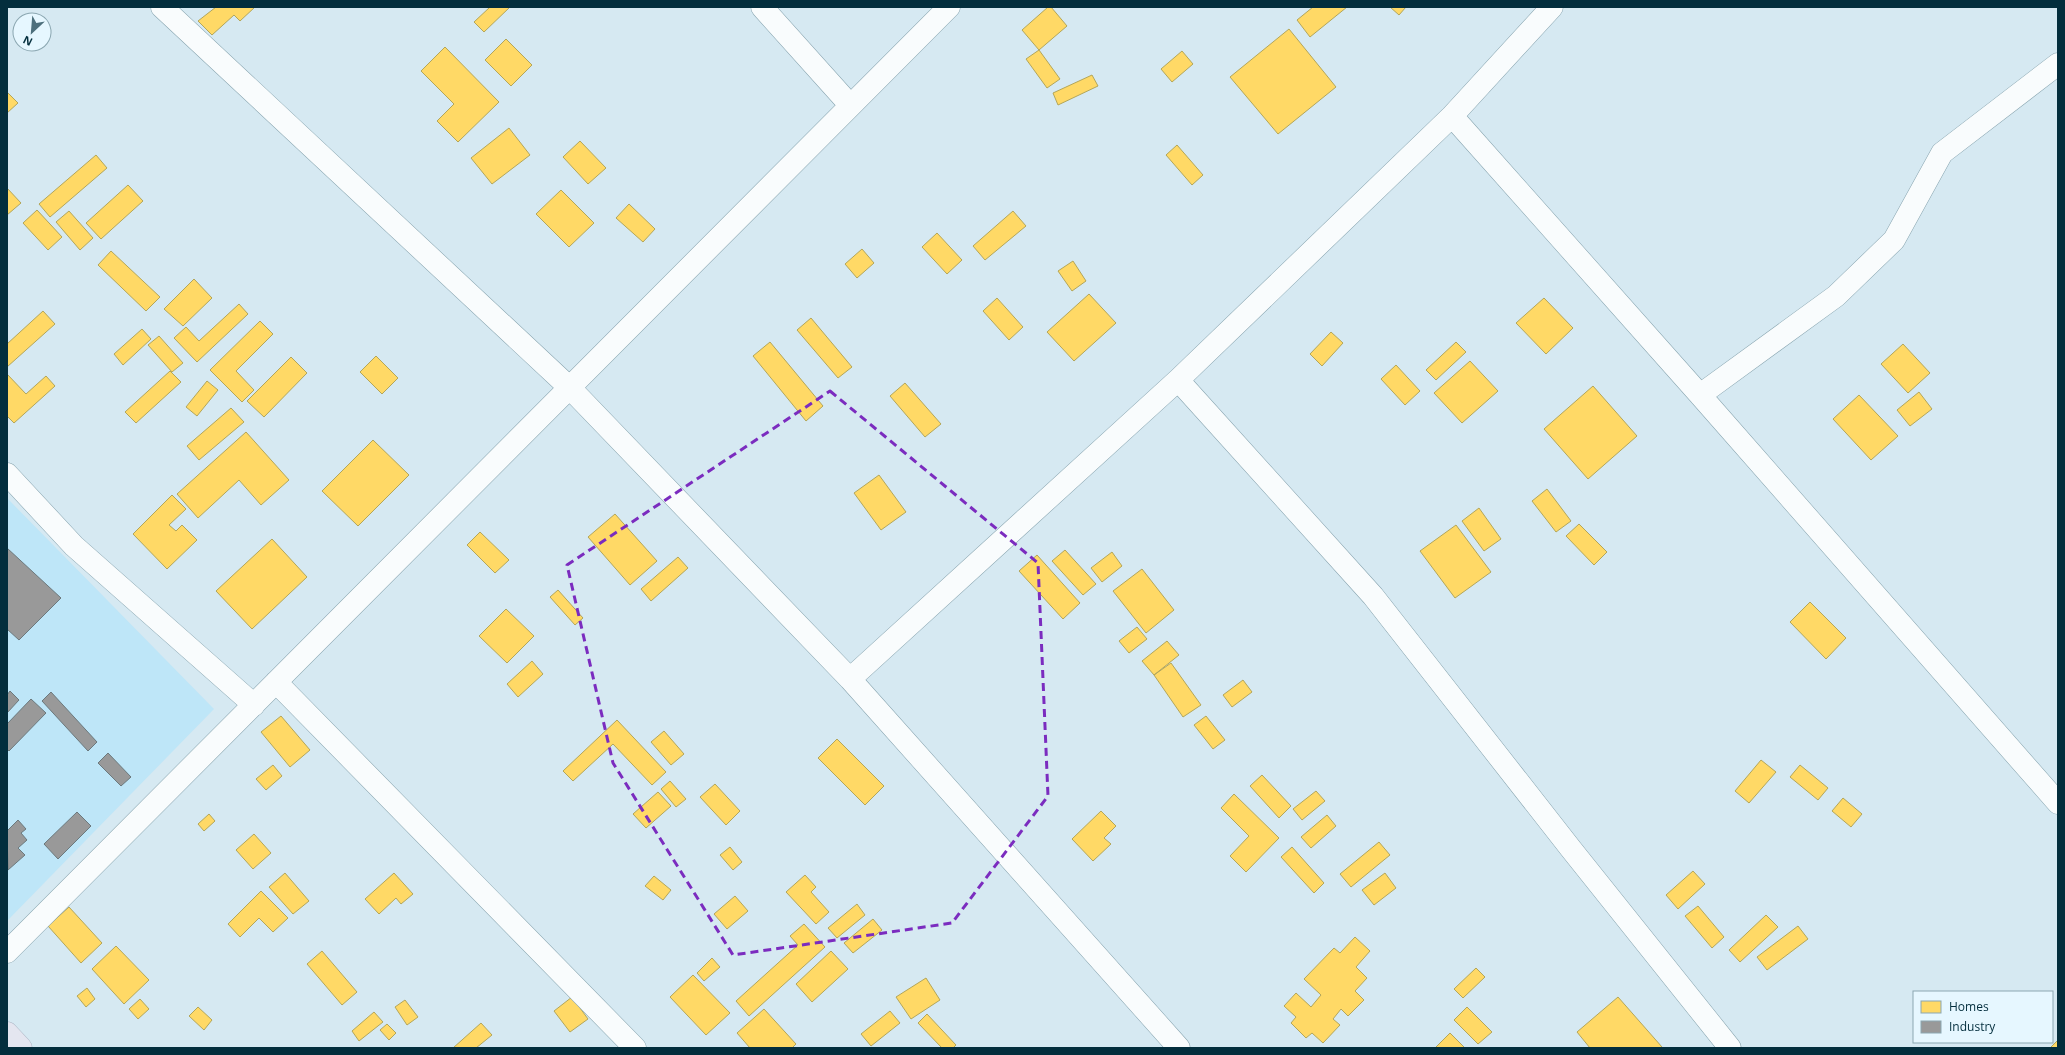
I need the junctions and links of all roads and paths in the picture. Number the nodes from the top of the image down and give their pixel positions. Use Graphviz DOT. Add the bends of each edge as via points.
graph roads {
  1 [pos="162,7"];
  2 [pos="762,7"];
  3 [pos="949,7"];
  4 [pos="1552,7"];
  5 [pos="2058,64"];
  6 [pos="850,105"];
  7 [pos="1452,116"];
  8 [pos="1178,380"];
  9 [pos="570,388"];
  10 [pos="1700,395"];
  11 [pos="7,474"];
  12 [pos="850,679"];
  13 [pos="276,682"];
  14 [pos="254,705"];
  15 [pos="2058,803"];
  16 [pos="7,952"];
  17 [pos="7,1033"];
  18 [pos="21,1048"];
  19 [pos="635,1048"];
  20 [pos="1179,1048"];
  21 [pos="1730,1048"];
  1 -- 9 [label="street"];
  2 -- 6 [label="street"];
  3 -- 6 [label="street"];
  4 -- 7 [label="street"];
  5 -- 10 [label="street" via="1942,153 1894,240 1836,296"];
  6 -- 9 [label="street"];
  7 -- 8 [label="street"];
  7 -- 10 [label="street"];
  8 -- 12 [label="street"];
  8 -- 21 [label="street" via="1373,596"];
  9 -- 12 [label="street"];
  9 -- 13 [label="street"];
  10 -- 15 [label="street"];
  11 -- 14 [label="street" via="74,546"];
  12 -- 20 [label="street"];
  13 -- 14 [label="street"];
  13 -- 19 [label="street"];
  14 -- 16 [label="street"];
  17 -- 18 [label="highway"];
}
